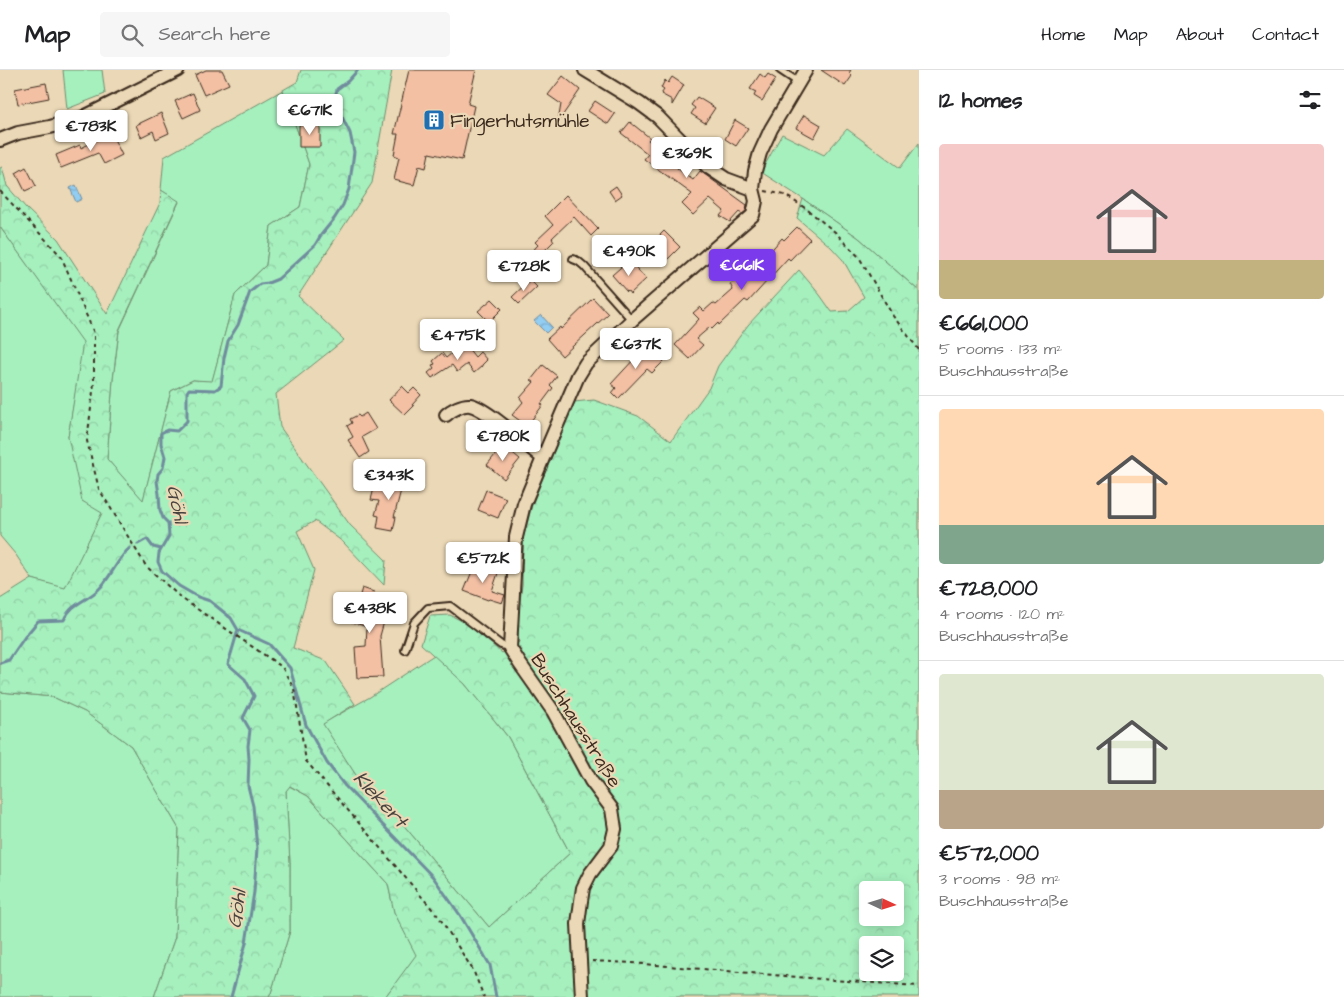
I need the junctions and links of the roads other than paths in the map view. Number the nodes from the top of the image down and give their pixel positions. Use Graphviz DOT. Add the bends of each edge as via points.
graph roads {
  1 [pos="178,70"];
  2 [pos="585,70"];
  3 [pos="780,70"];
  4 [pos="806,70"];
  5 [pos="798,82"];
  6 [pos="0,140"];
  7 [pos="753,189"];
  8 [pos="574,259"];
  9 [pos="632,320"];
  10 [pos="446,415"];
  11 [pos="543,458"];
  12 [pos="510,648"];
  13 [pos="405,650"];
  14 [pos="582,997"];
  1 -- 6 [label="street" via="82,118"];
  2 -- 7 [label="street" via="658,117 692,152 726,179"];
  3 -- 5 [label="lane"];
  4 -- 5 [label="street, Buschhausstraße"];
  5 -- 7 [label="street, Buschhausstraße" via="760,153"];
  7 -- 9 [label="street, Buschhausstraße" via="756,201 753,215"];
  8 -- 9 [label="lane"];
  9 -- 11 [label="street, Buschhausstraße" via="586,363"];
  10 -- 11 [label="street" via="469,404 479,408"];
  11 -- 12 [label="street, Buschhausstraße" via="524,504 516,537"];
  12 -- 13 [label="lane" via="501,645 450,606 428,608 414,623"];
  12 -- 14 [label="street, Buschhausstraße" via="553,711 591,781 612,809 615,829 611,846 590,874 580,901"];
}
